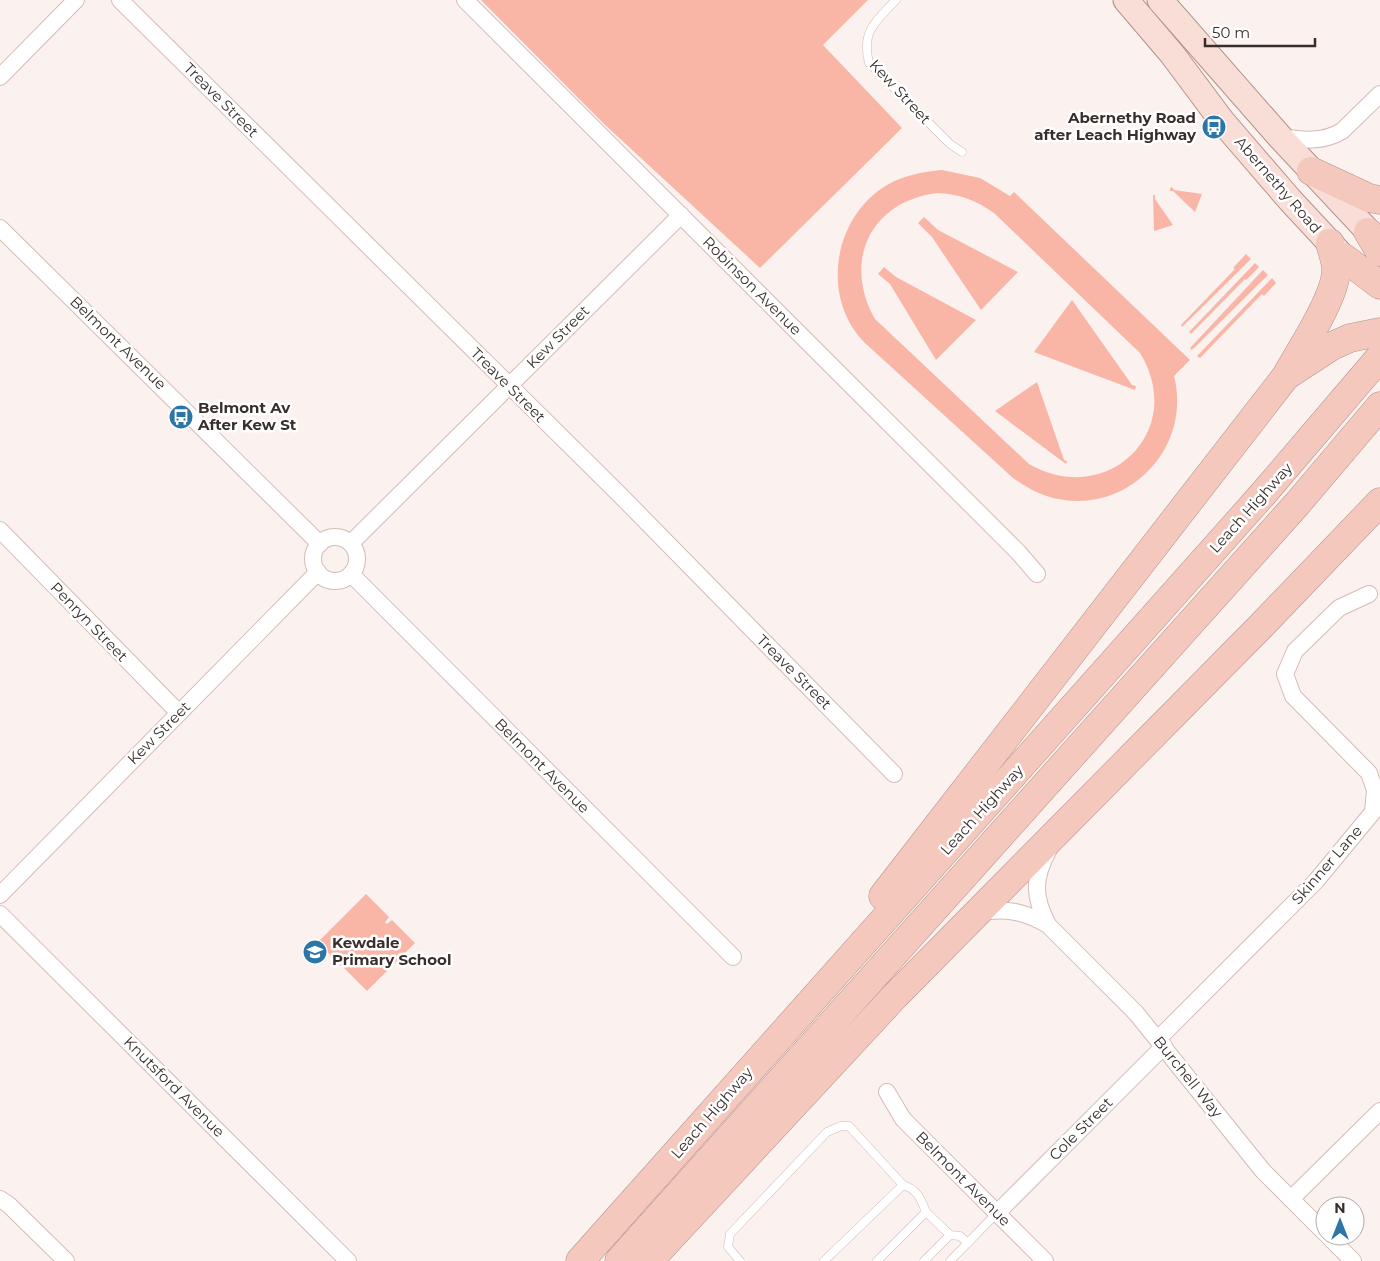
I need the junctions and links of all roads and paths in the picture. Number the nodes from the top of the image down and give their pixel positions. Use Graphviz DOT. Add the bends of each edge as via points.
graph roads {
  1 [pos="76,0"];
  2 [pos="120,0"];
  3 [pos="464,0"];
  4 [pos="896,0"];
  5 [pos="1126,0"];
  6 [pos="1160,0"];
  7 [pos="0,77"];
  8 [pos="1380,94"];
  9 [pos="1280,137"];
  10 [pos="962,152"];
  11 [pos="1311,171"];
  12 [pos="1380,200"];
  13 [pos="681,215"];
  14 [pos="0,228"];
  15 [pos="1376,243"];
  16 [pos="1336,250"];
  17 [pos="1380,285"];
  18 [pos="1380,294"];
  19 [pos="1378,341"];
  20 [pos="1286,376"];
  21 [pos="509,386"];
  22 [pos="1380,406"];
  23 [pos="1380,492"];
  24 [pos="1380,502"];
  25 [pos="1354,528"];
  26 [pos="0,530"];
  27 [pos="351,543"];
  28 [pos="320,544"];
  29 [pos="318,572"];
  30 [pos="351,574"];
  31 [pos="1037,574"];
  32 [pos="1369,594"];
  33 [pos="179,713"];
  34 [pos="894,774"];
  35 [pos="1058,832"];
  36 [pos="0,895"];
  37 [pos="0,914"];
  38 [pos="977,914"];
  39 [pos="1048,925"];
  40 [pos="734,957"];
  41 [pos="1161,1043"];
  42 [pos="745,1075"];
  43 [pos="887,1092"];
  44 [pos="1380,1111"];
  45 [pos="903,1185"];
  46 [pos="1291,1199"];
  47 [pos="0,1200"];
  48 [pos="926,1212"];
  49 [pos="997,1212"];
  50 [pos="1315,1223"];
  51 [pos="950,1235"];
  52 [pos="968,1242"];
  53 [pos="1338,1246"];
  54 [pos="66,1261"];
  55 [pos="348,1261"];
  56 [pos="580,1261"];
  57 [pos="619,1261"];
  58 [pos="649,1261"];
  59 [pos="740,1261"];
  60 [pos="824,1261"];
  61 [pos="876,1261"];
  62 [pos="924,1261"];
  63 [pos="950,1261"];
  64 [pos="1045,1261"];
  65 [pos="1353,1261"];
  1 -- 7 [label="street"];
  2 -- 21 [label="street, Treave Street"];
  3 -- 13 [label="street, Robinson Avenue"];
  4 -- 10 [label="lane, Kew Street" via="871,26 865,48 869,63 950,144"];
  5 -- 16 [label="main road, Abernethy Road" via="1222,121"];
  6 -- 9 [label="main road"];
  8 -- 9 [label="street" via="1335,136 1302,140"];
  9 -- 11 [label="main road"];
  11 -- 12 [label="highway"];
  11 -- 15 [label="main road"];
  13 -- 21 [label="street, Kew Street"];
  13 -- 31 [label="street, Robinson Avenue"];
  14 -- 28 [label="street, Belmont Avenue"];
  16 -- 17 [label="highway"];
  16 -- 18 [label="main road, Abernethy Road"];
  16 -- 20 [label="highway" via="1336,271 1326,303"];
  19 -- 20 [label="highway" via="1350,338"];
  19 -- 42 [label="highway, Leach Highway" via="1264,494"];
  20 -- 42 [label="highway"];
  21 -- 27 [label="street, Kew Street"];
  21 -- 34 [label="street, Treave Street"];
  22 -- 57 [label="highway, Leach Highway" via="1297,504"];
  23 -- 25 [label="highway"];
  24 -- 25 [label="highway"];
  25 -- 35 [label="highway"];
  26 -- 33 [label="street, Penryn Street"];
  27 -- 28 [label="street" via="332,537"];
  27 -- 30 [label="street" via="357,555"];
  28 -- 29 [label="street" via="314,554"];
  29 -- 30 [label="street" via="330,580"];
  29 -- 33 [label="street, Kew Street"];
  30 -- 40 [label="street, Belmont Avenue"];
  32 -- 41 [label="street, Skinner Lane" via="1339,608 1295,651 1285,674 1293,696 1369,773 1375,790 1373,812 1316,881"];
  33 -- 36 [label="street, Kew Street"];
  35 -- 38 [label="highway"];
  35 -- 39 [label="street, Burchell Way" via="1040,866 1036,888 1039,907"];
  37 -- 55 [label="street, Knutsford Avenue"];
  38 -- 39 [label="street, Burchell Way" via="1010,910 1027,914"];
  38 -- 58 [label="highway" via="888,1003"];
  39 -- 41 [label="street, Burchell Way" via="1136,1013"];
  41 -- 46 [label="street, Burchell Way" via="1263,1171"];
  41 -- 49 [label="street, Cole Street"];
  42 -- 56 [label="highway, Leach Highway"];
  43 -- 49 [label="street, Belmont Avenue" via="903,1119"];
  44 -- 46 [label="street"];
  45 -- 48 [label="lane" via="912,1188"];
  45 -- 59 [label="lane" via="850,1126 840,1126 827,1132 730,1234 728,1247"];
  45 -- 60 [label="lane"];
  46 -- 50 [label="street, Burchell Way"];
  47 -- 54 [label="street"];
  48 -- 51 [label="lane"];
  48 -- 61 [label="lane"];
  49 -- 52 [label="lane"];
  49 -- 64 [label="street, Belmont Avenue"];
  51 -- 52 [label="lane" via="960,1236"];
  51 -- 62 [label="lane"];
  52 -- 63 [label="lane"];
  53 -- 65 [label="street"];
}
